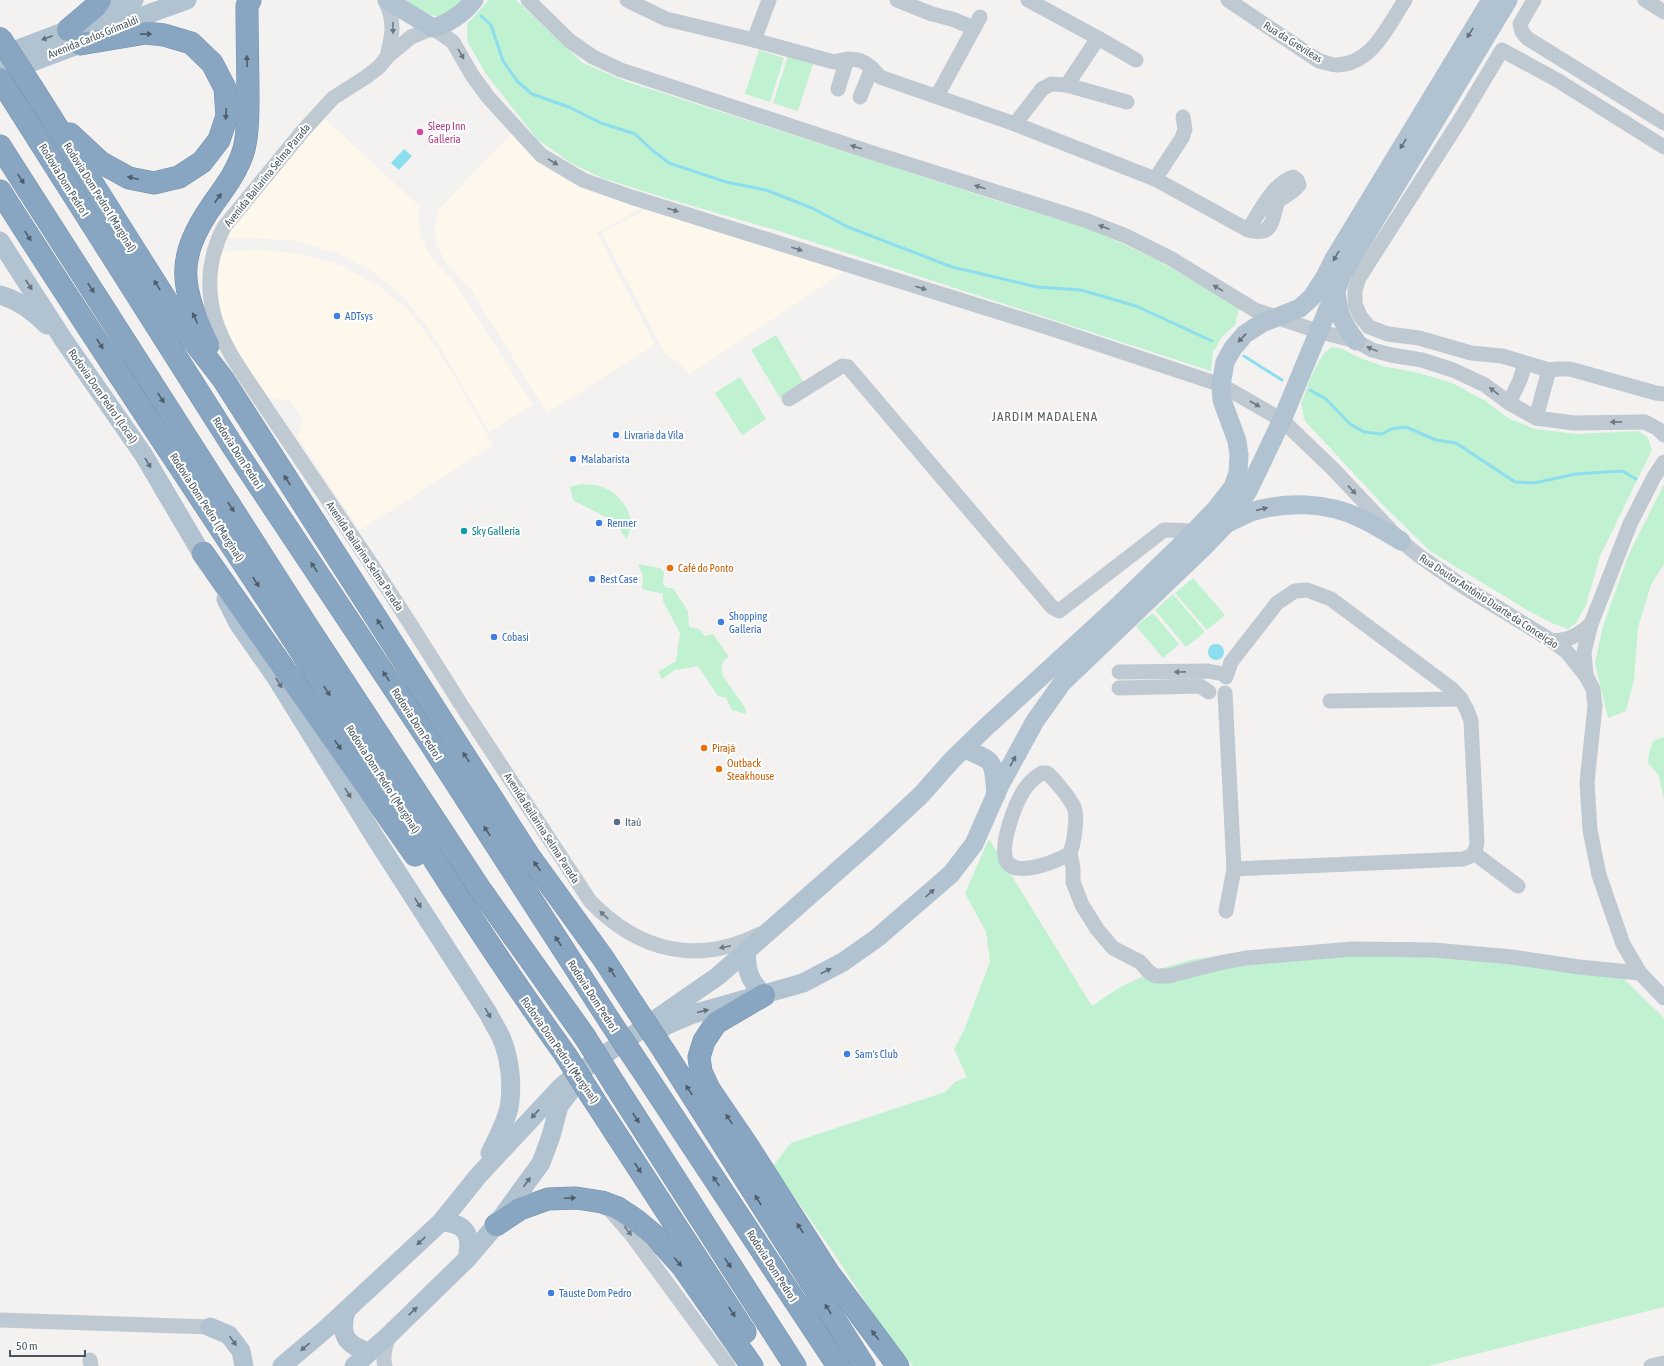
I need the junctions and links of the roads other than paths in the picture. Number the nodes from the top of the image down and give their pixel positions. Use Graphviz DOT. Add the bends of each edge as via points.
graph roads {
  1 [pos="100,0"];
  2 [pos="134,0"];
  3 [pos="187,0"];
  4 [pos="250,0"];
  5 [pos="386,0"];
  6 [pos="474,0"];
  7 [pos="528,0"];
  8 [pos="627,0"];
  9 [pos="769,0"];
  10 [pos="896,0"];
  11 [pos="1028,0"];
  12 [pos="1228,0"];
  13 [pos="1405,0"];
  14 [pos="1491,0"];
  15 [pos="1508,0"];
  16 [pos="1534,0"];
  17 [pos="1645,0"];
  18 [pos="1664,12"];
  19 [pos="433,28"];
  20 [pos="74,37"];
  21 [pos="0,38"];
  22 [pos="1098,38"];
  23 [pos="754,40"];
  24 [pos="1482,40"];
  25 [pos="1502,50"];
  26 [pos="0,56"];
  27 [pos="387,57"];
  28 [pos="847,59"];
  29 [pos="1136,60"];
  30 [pos="872,68"];
  31 [pos="0,74"];
  32 [pos="0,79"];
  33 [pos="1067,85"];
  34 [pos="838,90"];
  35 [pos="938,96"];
  36 [pos="860,97"];
  37 [pos="1127,102"];
  38 [pos="48,114"];
  39 [pos="1183,117"];
  40 [pos="1664,123"];
  41 [pos="1015,124"];
  42 [pos="0,146"];
  43 [pos="1664,147"];
  44 [pos="1155,179"];
  45 [pos="0,191"];
  46 [pos="1248,230"];
  47 [pos="0,241"];
  48 [pos="1336,288"];
  49 [pos="0,295"];
  50 [pos="1275,318"];
  51 [pos="1318,331"];
  52 [pos="63,339"];
  53 [pos="1356,342"];
  54 [pos="1525,364"];
  55 [pos="1549,370"];
  56 [pos="223,379"];
  57 [pos="1221,385"];
  58 [pos="1664,394"];
  59 [pos="789,399"];
  60 [pos="1509,403"];
  61 [pos="1536,418"];
  62 [pos="1282,420"];
  63 [pos="1664,421"];
  64 [pos="1645,422"];
  65 [pos="1664,435"];
  66 [pos="1664,462"];
  67 [pos="1226,524"];
  68 [pos="1195,531"];
  69 [pos="1401,541"];
  70 [pos="1144,546"];
  71 [pos="203,553"];
  72 [pos="1165,561"];
  73 [pos="1591,624"];
  74 [pos="1552,641"];
  75 [pos="1222,675"];
  76 [pos="1586,676"];
  77 [pos="1209,692"];
  78 [pos="1225,692"];
  79 [pos="1461,699"];
  80 [pos="1330,701"];
  81 [pos="964,749"];
  82 [pos="998,790"];
  83 [pos="1020,798"];
  84 [pos="1070,853"];
  85 [pos="1474,853"];
  86 [pos="1234,869"];
  87 [pos="1518,886"];
  88 [pos="1226,911"];
  89 [pos="774,927"];
  90 [pos="747,949"];
  91 [pos="1640,973"];
  92 [pos="518,989"];
  93 [pos="764,995"];
  94 [pos="1664,998"];
  95 [pos="478,1176"];
  96 [pos="602,1202"];
  97 [pos="441,1222"];
  98 [pos="496,1225"];
  99 [pos="467,1259"];
  100 [pos="346,1311"];
  101 [pos="0,1320"];
  102 [pos="210,1327"];
  103 [pos="390,1334"];
  104 [pos="369,1352"];
  105 [pos="1664,1363"];
  106 [pos="244,1366"];
  107 [pos="282,1366"];
  108 [pos="354,1366"];
  109 [pos="385,1366"];
  110 [pos="728,1366"];
  111 [pos="752,1366"];
  112 [pos="768,1366"];
  113 [pos="795,1366"];
  114 [pos="838,1366"];
  115 [pos="864,1366"];
  116 [pos="898,1366"];
  117 [pos="1651,1366"];
  1 -- 20 [label="highway"];
  2 -- 20 [label="main road, Avenida Carlos Grimaldi"];
  3 -- 20 [label="main road, Avenida Carlos Grimaldi"];
  56 -- 4 [label="highway, one-way" via="192,311 186,291 185,273 190,246 202,220 239,166 244,147 248,122 247,6"];
  5 -- 19 [label="main road"];
  5 -- 27 [label="street, one-way" via="393,21"];
  6 -- 19 [label="main road" via="458,16 446,24"];
  50 -- 7 [label="street, one-way" via="1256,310 1170,258 1126,236 1085,220 621,70 593,57 570,41"];
  8 -- 23 [label="street" via="666,19"];
  9 -- 23 [label="street"];
  10 -- 35 [label="street" via="932,14 977,22"];
  11 -- 22 [label="street"];
  12 -- 13 [label="street, Rua da Grevileas" via="1319,61 1336,65 1353,63 1367,55 1381,39"];
  14 -- 50 [label="main road, one-way" via="1315,292 1300,308"];
  15 -- 24 [label="main road"];
  16 -- 40 [label="street" via="1520,24 1527,38"];
  17 -- 18 [label="street"];
  19 -- 27 [label="street, Avenida Bailarina Selma Parada" via="411,37"];
  19 -- 57 [label="street, Rua Doutor Antônio Duarte da Conceição, one-way" via="453,42 488,97 541,155 583,180"];
  20 -- 26 [label="main road, Avenida Carlos Grimaldi, one-way"];
  20 -- 31 [label="main road, Avenida Carlos Grimaldi"];
  20 -- 38 [label="highway, one-way" via="146,33 191,43 212,63 224,88 228,116 219,140 202,162 179,177 154,183 129,178 100,162"];
  21 -- 38 [label="highway, Rodovia Dom Pedro I (Marginal), bridge"];
  22 -- 29 [label="street"];
  22 -- 33 [label="street"];
  23 -- 28 [label="street" via="834,62"];
  24 -- 25 [label="street"];
  24 -- 48 [label="main road" via="1355,251"];
  25 -- 43 [label="street" via="1557,80"];
  25 -- 54 [label="street" via="1358,278 1355,304 1369,327 1382,332 1419,338 1471,353 1502,356"];
  89 -- 27 [label="street, Avenida Bailarina Selma Parada, one-way" via="731,945 687,951 646,942 606,918 590,902 366,555 281,432 229,351 215,320 209,280 218,238 224,227 333,98 366,77"];
  28 -- 30 [label="street" via="860,60"];
  28 -- 34 [label="street"];
  30 -- 35 [label="street" via="880,77"];
  30 -- 36 [label="street"];
  114 -- 32 [label="highway, Rodovia Dom Pedro I, one-way, bridge" via="234,448"];
  33 -- 37 [label="street"];
  33 -- 41 [label="street" via="1051,84 1042,89"];
  35 -- 41 [label="street"];
  56 -- 38 [label="highway, Rodovia Dom Pedro I (Marginal), one-way" via="185,330"];
  39 -- 44 [label="street" via="1185,129 1182,138"];
  41 -- 44 [label="street"];
  42 -- 113 [label="highway, one-way, bridge" via="305,622 475,882 585,1037"];
  44 -- 46 [label="street"];
  45 -- 92 [label="highway, Rodovia Dom Pedro I (Marginal), one-way"];
  47 -- 52 [label="main road, Rodovia Dom Pedro I (Local), one-way"];
  48 -- 51 [label="main road"];
  48 -- 53 [label="main road" via="1339,315"];
  49 -- 52 [label="main road" via="33,311"];
  50 -- 51 [label="street"];
  50 -- 57 [label="main road, one-way" via="1245,334 1233,348 1225,362"];
  51 -- 53 [label="street"];
  51 -- 62 [label="main road"];
  52 -- 71 [label="main road, Rodovia Dom Pedro I (Local), one-way" via="143,454"];
  60 -- 53 [label="street, one-way" via="1486,385 1453,370 1422,360 1372,350"];
  54 -- 55 [label="street"];
  54 -- 60 [label="street"];
  55 -- 58 [label="street" via="1570,370"];
  55 -- 61 [label="street"];
  115 -- 56 [label="highway, Rodovia Dom Pedro I (Marginal), one-way, bridge" via="666,1054 603,958 529,856"];
  57 -- 62 [label="street, Rua Doutor Antônio Duarte da Conceição, one-way"];
  57 -- 68 [label="main road" via="1224,408 1237,441 1238,473 1232,487 1215,510"];
  59 -- 70 [label="street" via="842,366 848,367 1052,607 1060,611"];
  60 -- 61 [label="street"];
  64 -- 61 [label="street, one-way" via="1574,423"];
  62 -- 67 [label="main road" via="1248,490"];
  62 -- 69 [label="street, Rua Doutor Antônio Duarte da Conceição, one-way"];
  63 -- 64 [label="street"];
  64 -- 65 [label="street"];
  66 -- 73 [label="street" via="1630,524"];
  67 -- 69 [label="main road, one-way" via="1266,508 1285,505 1323,506 1360,517"];
  82 -- 67 [label="main road, one-way" via="1035,721 1062,683"];
  68 -- 70 [label="street" via="1164,530"];
  68 -- 72 [label="main road"];
  69 -- 74 [label="street, Rua Doutor Antônio Duarte da Conceição" via="1464,587"];
  70 -- 72 [label="street"];
  71 -- 92 [label="highway, one-way" via="478,944"];
  71 -- 95 [label="main road, Rodovia Dom Pedro I (Local), one-way" via="238,623 275,676 484,1006 501,1038 509,1062 509,1107 501,1131"];
  72 -- 81 [label="main road"];
  73 -- 74 [label="street" via="1578,635"];
  73 -- 76 [label="street" via="1584,652"];
  74 -- 76 [label="street, Rua Doutor Antônio Duarte da Conceição" via="1567,652"];
  75 -- 77 [label="street" via="1212,675 1207,680"];
  75 -- 77 [label="street, one-way" via="1208,671 1119,680 1200,686"];
  75 -- 78 [label="street" via="1228,684"];
  75 -- 79 [label="street" via="1277,603 1295,591 1307,590 1331,599 1443,681"];
  76 -- 91 [label="street, Rua Doutor Antônio Duarte da Conceição" via="1593,689 1595,706 1587,782 1590,830 1599,875 1623,944"];
  77 -- 78 [label="street" via="1216,695"];
  78 -- 86 [label="street"];
  79 -- 80 [label="street"];
  79 -- 85 [label="street" via="1470,721 1477,842"];
  81 -- 82 [label="main road" via="988,760 993,766"];
  81 -- 89 [label="main road" via="921,795"];
  82 -- 83 [label="street"];
  93 -- 82 [label="main road, one-way" via="802,983 843,962 877,938 952,874 974,844"];
  83 -- 84 [label="street" via="1037,776 1046,773 1052,778 1076,813 1074,843"];
  83 -- 84 [label="street" via="1009,826 1005,857 1007,862 1013,868 1024,869 1051,862"];
  84 -- 91 [label="street" via="1073,882 1082,905 1097,929 1113,948 1140,962 1156,976 1168,976 1246,958 1353,949 1442,951"];
  85 -- 86 [label="street" via="1463,859"];
  85 -- 87 [label="street"];
  86 -- 88 [label="street"];
  89 -- 90 [label="main road"];
  90 -- 93 [label="main road" via="748,973 752,982"];
  90 -- 95 [label="main road, one-way" via="701,989 574,1076 540,1108"];
  91 -- 94 [label="street, Rua Doutor Antônio Duarte da Conceição"];
  92 -- 112 [label="highway, Rodovia Dom Pedro I (Marginal), one-way, bridge" via="565,1054"];
  98 -- 93 [label="main road, one-way" via="541,1163 559,1106 573,1087 667,1025 693,1014"];
  116 -- 93 [label="highway, one-way" via="828,1272 709,1089 701,1072 699,1057 704,1041 716,1023"];
  95 -- 97 [label="main road"];
  98 -- 96 [label="highway, one-way" via="520,1209 548,1200 576,1198"];
  96 -- 110 [label="street, one-way" via="631,1234"];
  96 -- 111 [label="highway, one-way" via="618,1208 654,1235 682,1266"];
  97 -- 99 [label="main road" via="461,1227 468,1234 470,1244"];
  97 -- 100 [label="main road, one-way"];
  98 -- 99 [label="main road"];
  103 -- 99 [label="main road, one-way"];
  100 -- 104 [label="main road" via="344,1335 348,1342"];
  100 -- 107 [label="main road, one-way"];
  101 -- 102 [label="street"];
  102 -- 106 [label="main road, one-way" via="229,1335 241,1351"];
  103 -- 104 [label="main road"];
  103 -- 109 [label="street" via="383,1360"];
  104 -- 108 [label="main road"];
  105 -- 117 [label="street"];
}
